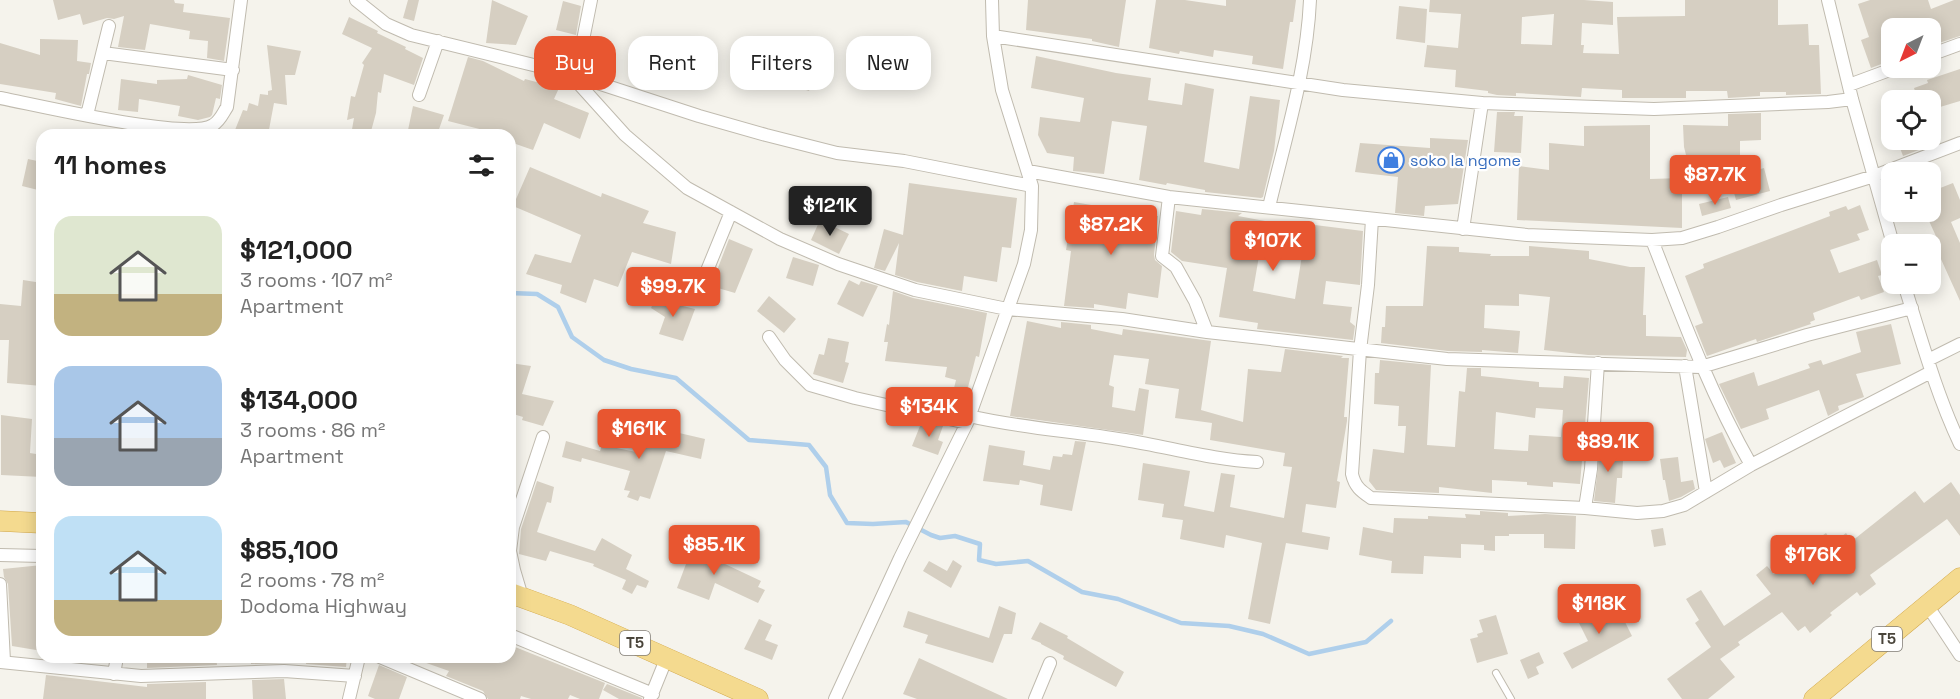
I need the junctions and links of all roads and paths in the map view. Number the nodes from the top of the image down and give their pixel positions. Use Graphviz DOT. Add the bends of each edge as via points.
graph roads {
  1 [pos="241,0"];
  2 [pos="356,0"];
  3 [pos="591,0"];
  4 [pos="992,0"];
  5 [pos="1310,0"];
  6 [pos="1828,0"];
  7 [pos="110,26"];
  8 [pos="584,36"];
  9 [pos="993,36"];
  10 [pos="438,41"];
  11 [pos="1960,44"];
  12 [pos="1941,51"];
  13 [pos="103,53"];
  14 [pos="534,65"];
  15 [pos="233,70"];
  16 [pos="1881,73"];
  17 [pos="1300,82"];
  18 [pos="1849,86"];
  19 [pos="616,89"];
  20 [pos="584,90"];
  21 [pos="419,95"];
  22 [pos="0,98"];
  23 [pos="1852,99"];
  24 [pos="1482,103"];
  25 [pos="87,115"];
  26 [pos="171,129"];
  27 [pos="201,129"];
  28 [pos="1960,143"];
  29 [pos="1028,171"];
  30 [pos="1874,176"];
  31 [pos="1032,186"];
  32 [pos="1169,197"];
  33 [pos="1269,207"];
  34 [pos="731,212"];
  35 [pos="1372,219"];
  36 [pos="1463,229"];
  37 [pos="1890,234"];
  38 [pos="1652,240"];
  39 [pos="678,284"];
  40 [pos="1907,294"];
  41 [pos="1912,308"];
  42 [pos="1007,309"];
  43 [pos="1207,332"];
  44 [pos="768,337"];
  45 [pos="1960,344"];
  46 [pos="1360,350"];
  47 [pos="1598,363"];
  48 [pos="1684,366"];
  49 [pos="1929,366"];
  50 [pos="1701,367"];
  51 [pos="968,419"];
  52 [pos="543,437"];
  53 [pos="1960,444"];
  54 [pos="1257,462"];
  55 [pos="1751,465"];
  56 [pos="1706,492"];
  57 [pos="1585,508"];
  58 [pos="516,518"];
  59 [pos="0,521"];
  60 [pos="36,523"];
  61 [pos="0,555"];
  62 [pos="36,556"];
  63 [pos="1960,578"];
  64 [pos="0,584"];
  65 [pos="516,595"];
  66 [pos="1927,605"];
  67 [pos="1960,631"];
  68 [pos="516,638"];
  69 [pos="1952,643"];
  70 [pos="1960,655"];
  71 [pos="667,657"];
  72 [pos="2,662"];
  73 [pos="116,663"];
  74 [pos="358,663"];
  75 [pos="394,663"];
  76 [pos="1050,663"];
  77 [pos="1496,673"];
  78 [pos="114,674"];
  79 [pos="356,676"];
  80 [pos="652,697"];
  81 [pos="1820,697"];
  82 [pos="349,699"];
  83 [pos="480,699"];
  84 [pos="758,699"];
  85 [pos="835,699"];
  86 [pos="1035,699"];
  87 [pos="1511,699"];
  1 -- 15 [label="street"];
  2 -- 10 [label="street" via="386,24"];
  3 -- 8 [label="street"];
  4 -- 9 [label="street"];
  5 -- 17 [label="street"];
  6 -- 18 [label="street"];
  7 -- 13 [label="street"];
  9 -- 17 [label="street"];
  9 -- 29 [label="street" via="1002,90"];
  10 -- 14 [label="street"];
  10 -- 21 [label="street"];
  11 -- 12 [label="street"];
  13 -- 15 [label="street"];
  13 -- 25 [label="street"];
  15 -- 27 [label="street" via="227,107 213,125"];
  16 -- 18 [label="street"];
  17 -- 24 [label="street" via="1355,92"];
  17 -- 33 [label="street"];
  18 -- 23 [label="street"];
  19 -- 31 [label="street" via="837,153 927,165"];
  20 -- 34 [label="street" via="650,158 687,188"];
  22 -- 25 [label="street"];
  23 -- 24 [label="street" via="1654,109"];
  23 -- 30 [label="street"];
  24 -- 36 [label="street"];
  25 -- 26 [label="street"];
  28 -- 30 [label="street"];
  29 -- 31 [label="street"];
  29 -- 32 [label="street"];
  30 -- 37 [label="street"];
  30 -- 38 [label="street" via="1682,238"];
  31 -- 42 [label="street" via="1031,230 1024,264"];
  32 -- 33 [label="street"];
  32 -- 43 [label="street" via="1162,256 1180,273"];
  33 -- 35 [label="street"];
  34 -- 39 [label="street" via="706,273 698,280"];
  34 -- 42 [label="street" via="838,264 915,290"];
  35 -- 36 [label="street"];
  35 -- 46 [label="street"];
  36 -- 38 [label="street"];
  38 -- 50 [label="street"];
  40 -- 41 [label="street"];
  41 -- 49 [label="street"];
  41 -- 50 [label="street"];
  42 -- 43 [label="street" via="1122,319"];
  42 -- 51 [label="street"];
  43 -- 46 [label="street"];
  44 -- 51 [label="street" via="810,385 855,398"];
  45 -- 49 [label="street"];
  46 -- 47 [label="street" via="1447,359"];
  46 -- 57 [label="street" via="1352,474 1360,491 1371,498"];
  47 -- 48 [label="street"];
  47 -- 57 [label="street"];
  48 -- 50 [label="street"];
  48 -- 56 [label="street"];
  49 -- 53 [label="street"];
  49 -- 55 [label="street"];
  50 -- 55 [label="street"];
  51 -- 54 [label="street"];
  51 -- 85 [label="street"];
  52 -- 58 [label="street"];
  55 -- 56 [label="street"];
  56 -- 57 [label="street" via="1663,511"];
  59 -- 60 [label="highway"];
  61 -- 62 [label="street"];
  63 -- 66 [label="highway, T5"];
  64 -- 72 [label="street"];
  65 -- 71 [label="highway, T5"];
  66 -- 69 [label="street"];
  66 -- 81 [label="highway, T5"];
  67 -- 69 [label="street"];
  68 -- 80 [label="street"];
  69 -- 70 [label="street"];
  71 -- 80 [label="street"];
  71 -- 84 [label="highway, T5"];
  72 -- 78 [label="street"];
  73 -- 78 [label="street"];
  74 -- 79 [label="street"];
  75 -- 83 [label="street"];
  76 -- 86 [label="street"];
  77 -- 87 [label="lane"];
  78 -- 79 [label="street" via="172,676 284,671"];
  79 -- 82 [label="street"];
}
